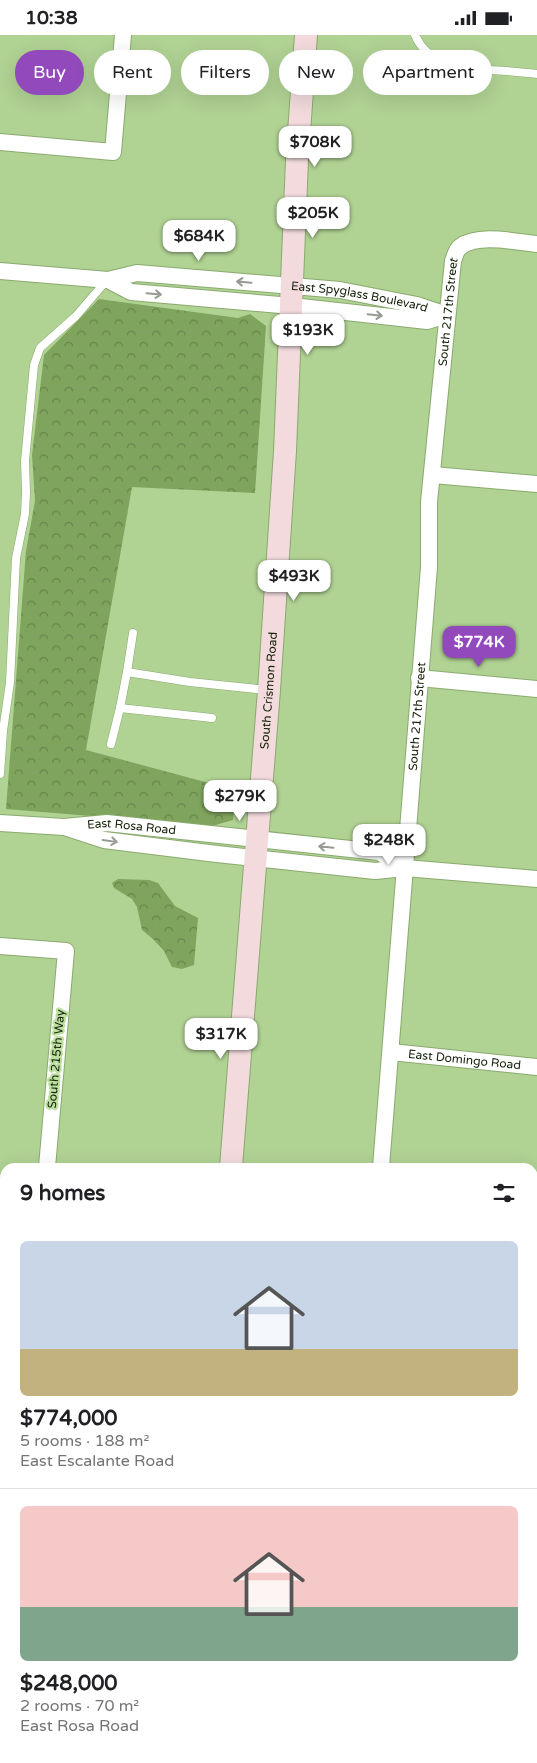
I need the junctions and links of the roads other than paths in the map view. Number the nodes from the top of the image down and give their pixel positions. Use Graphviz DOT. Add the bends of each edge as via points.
graph roads {
  1 [pos="123,35"];
  2 [pos="306,35"];
  3 [pos="415,35"];
  4 [pos="537,74"];
  5 [pos="0,142"];
  6 [pos="537,244"];
  7 [pos="0,271"];
  8 [pos="108,280"];
  9 [pos="292,296"];
  10 [pos="447,315"];
  11 [pos="433,475"];
  12 [pos="537,484"];
  13 [pos="133,633"];
  14 [pos="127,672"];
  15 [pos="419,678"];
  16 [pos="537,689"];
  17 [pos="269,690"];
  18 [pos="120,708"];
  19 [pos="212,718"];
  20 [pos="112,743"];
  21 [pos="0,774"];
  22 [pos="0,823"];
  23 [pos="256,849"];
  24 [pos="405,868"];
  25 [pos="537,879"];
  26 [pos="0,946"];
  27 [pos="391,1053"];
  28 [pos="537,1067"];
  29 [pos="47,1163"];
  30 [pos="231,1163"];
  31 [pos="381,1163"];
  1 -- 5 [label="street" via="113,152"];
  2 -- 9 [label="street, South Crismon Road"];
  3 -- 4 [label="lane" via="431,56 454,67"];
  6 -- 10 [label="street, South 217th Street" via="491,239 468,242 458,249 453,261"];
  7 -- 8 [label="street, East Spyglass Boulevard"];
  8 -- 9 [label="street, East Spyglass Boulevard" via="131,292"];
  8 -- 21 [label="lane" via="40,348 34,365 25,461 26,492 16,558 10,682"];
  9 -- 10 [label="street, East Spyglass Boulevard" via="427,321"];
  9 -- 17 [label="street, South Crismon Road"];
  10 -- 11 [label="street, South 217th Street"];
  11 -- 12 [label="street"];
  11 -- 15 [label="street, South 217th Street"];
  13 -- 14 [label="lane"];
  14 -- 17 [label="lane"];
  14 -- 18 [label="lane"];
  15 -- 16 [label="street"];
  15 -- 24 [label="street, South 217th Street"];
  17 -- 23 [label="street, South Crismon Road"];
  18 -- 19 [label="lane"];
  18 -- 20 [label="lane"];
  22 -- 23 [label="street, East Rosa Road" via="64,827 107,823"];
  23 -- 24 [label="street, East Rosa Road" via="379,852"];
  23 -- 30 [label="street, South Crismon Road"];
  24 -- 25 [label="street, East Rosa Road"];
  24 -- 27 [label="street, South 217th Street"];
  26 -- 29 [label="street, South 215th Way" via="66,951"];
  27 -- 28 [label="street, East Domingo Road"];
  27 -- 31 [label="street, South 217th Street"];
}
